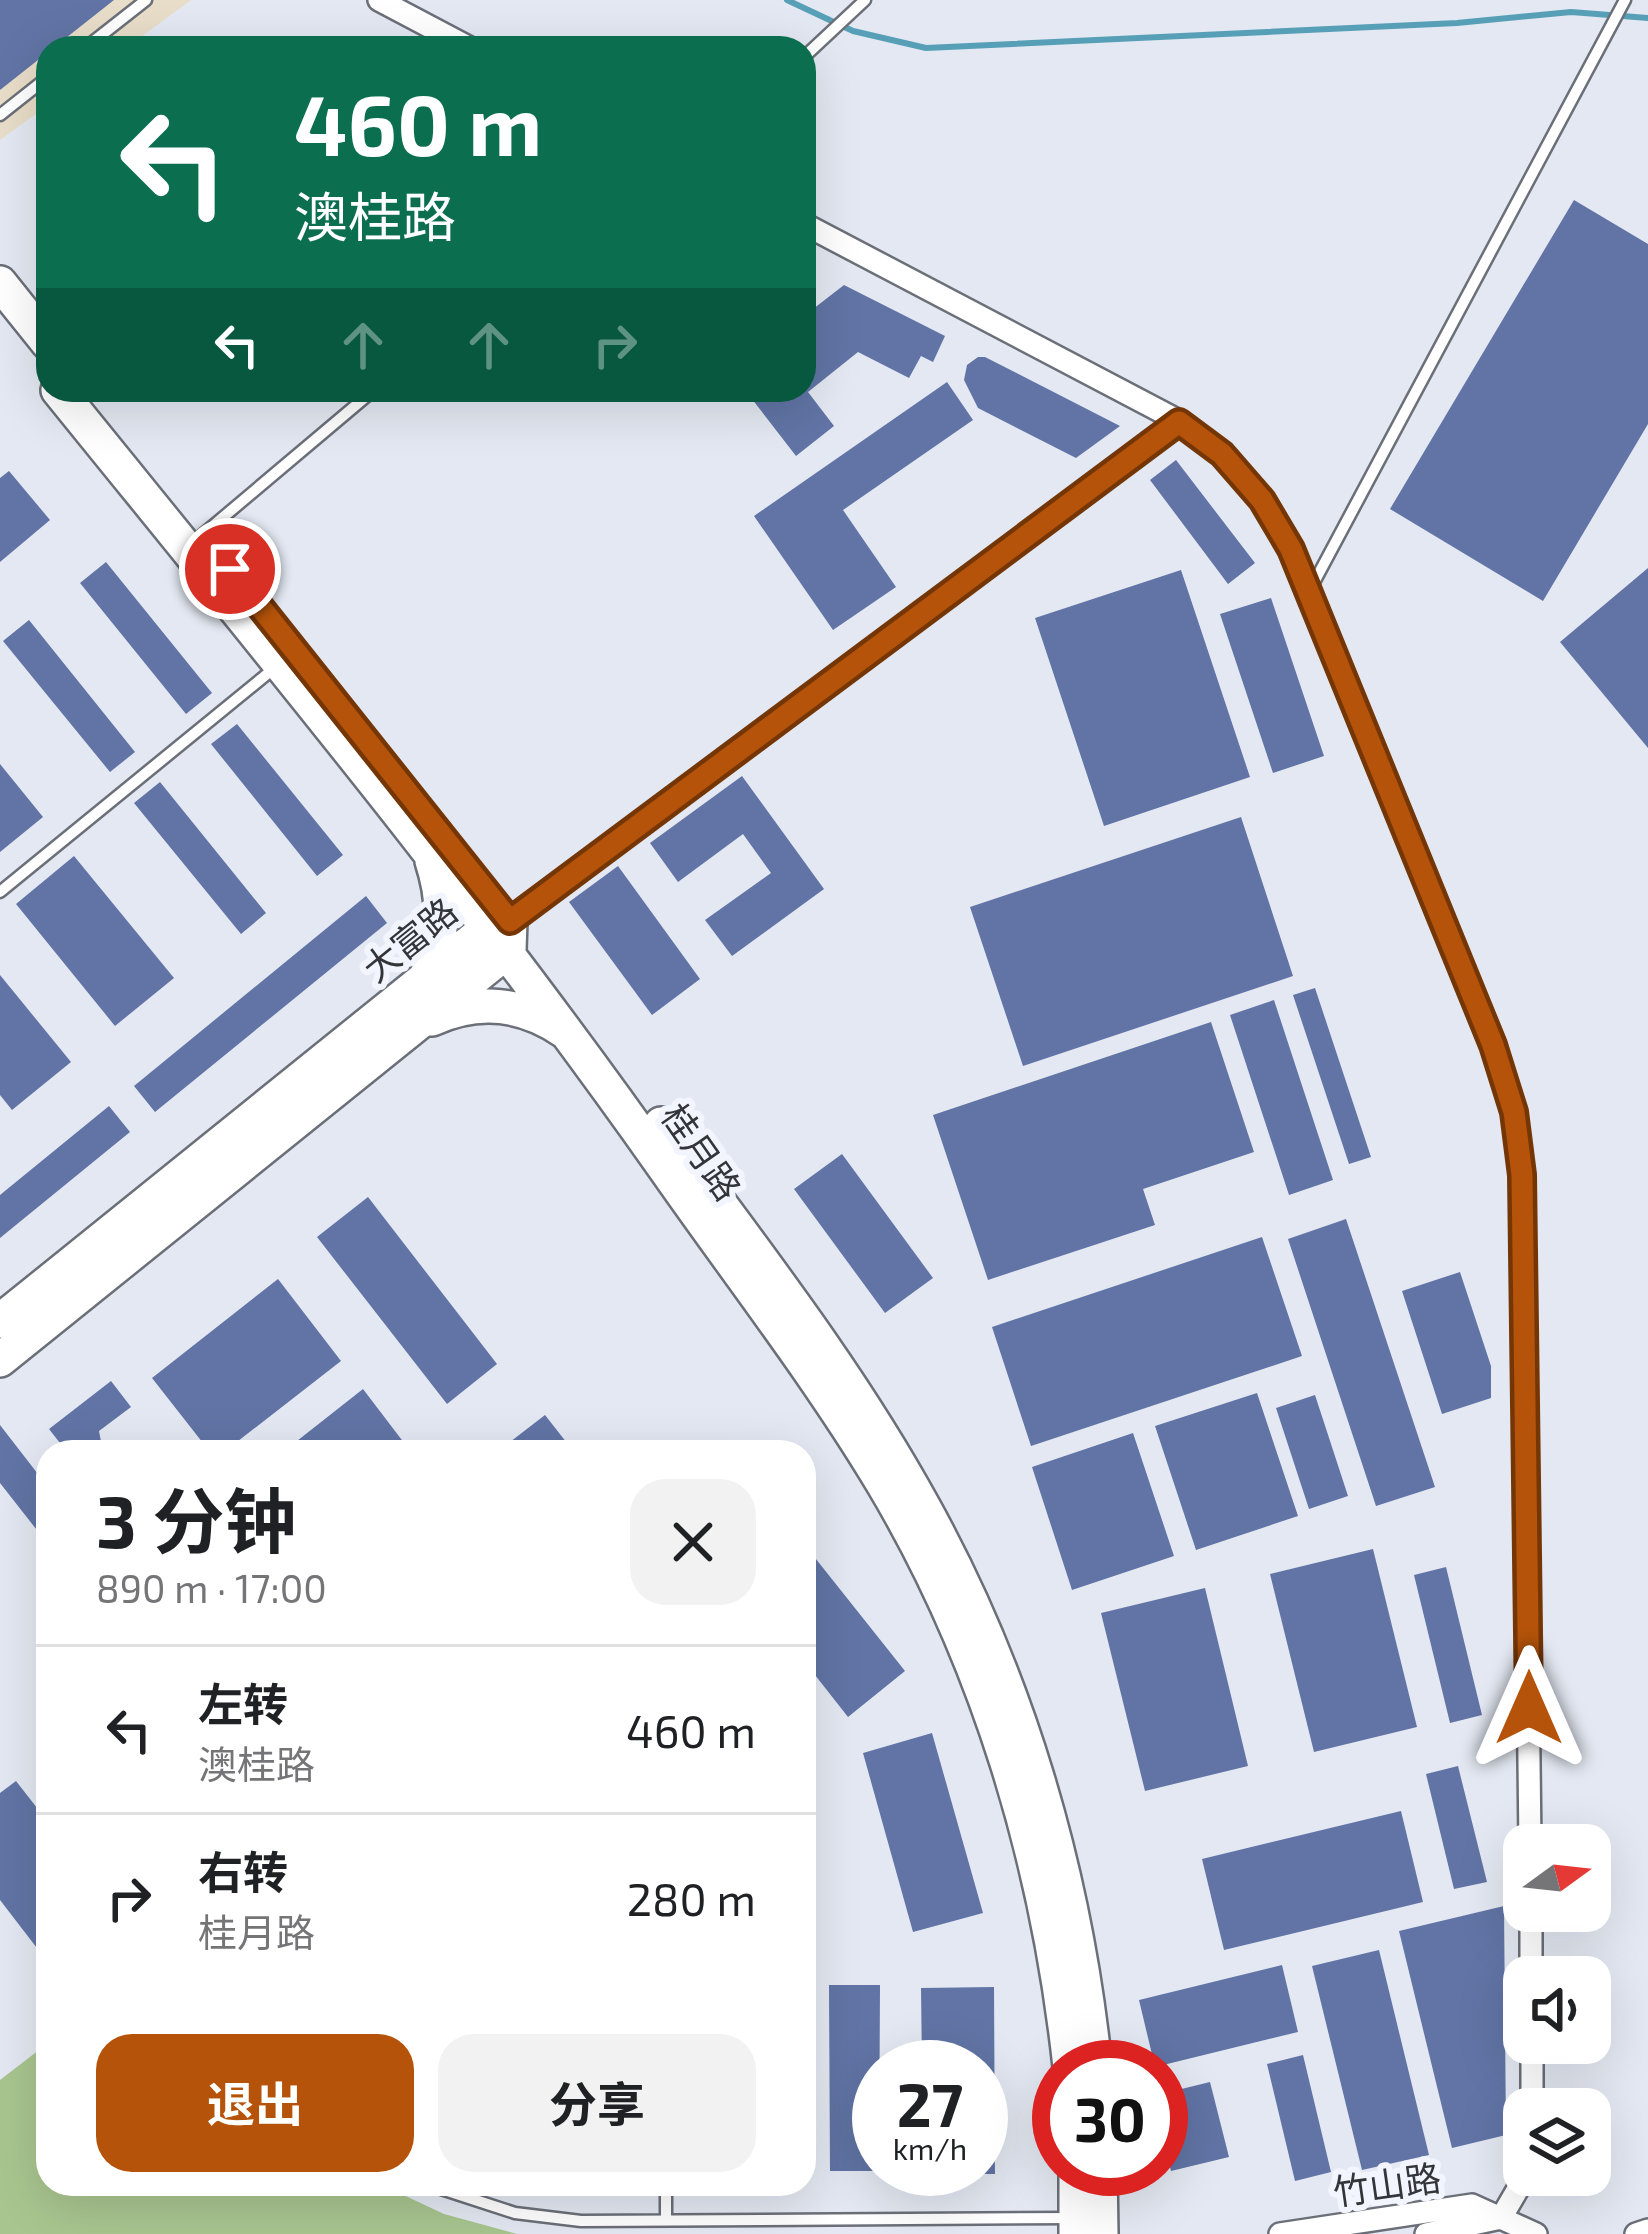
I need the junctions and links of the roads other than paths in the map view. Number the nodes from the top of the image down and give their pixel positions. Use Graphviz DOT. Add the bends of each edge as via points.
graph roads {
  1 [pos="146,0"];
  2 [pos="379,0"];
  3 [pos="865,0"];
  4 [pos="1625,0"];
  5 [pos="100,36"];
  6 [pos="447,36"];
  7 [pos="816,45"];
  8 [pos="36,86"];
  9 [pos="0,115"];
  10 [pos="816,230"];
  11 [pos="0,283"];
  12 [pos="0,318"];
  13 [pos="36,328"];
  14 [pos="36,362"];
  15 [pos="68,402"];
  16 [pos="96,402"];
  17 [pos="360,402"];
  18 [pos="1179,422"];
  19 [pos="202,535"];
  20 [pos="1310,590"];
  21 [pos="279,663"];
  22 [pos="420,838"];
  23 [pos="0,892"];
  24 [pos="503,932"];
  25 [pos="424,979"];
  26 [pos="414,1027"];
  27 [pos="573,1038"];
  28 [pos="360,1050"];
  29 [pos="0,1321"];
  30 [pos="0,1360"];
  31 [pos="1530,1824"];
  32 [pos="1066,2040"];
  33 [pos="1091,2040"];
  34 [pos="459,2196"];
  35 [pos="666,2196"];
  36 [pos="1080,2196"];
  37 [pos="1093,2196"];
  38 [pos="1514,2196"];
  39 [pos="1501,2218"];
  40 [pos="666,2220"];
  41 [pos="1085,2229"];
  42 [pos="1648,2230"];
  43 [pos="1280,2234"];
  44 [pos="1426,2234"];
  45 [pos="1536,2234"];
  46 [pos="1636,2234"];
  1 -- 5 [label="lane"];
  2 -- 6 [label="street"];
  3 -- 7 [label="lane"];
  4 -- 20 [label="lane"];
  8 -- 9 [label="lane"];
  10 -- 18 [label="street"];
  11 -- 13 [label="main road"];
  12 -- 14 [label="main road"];
  15 -- 21 [label="main road, 桂月路"];
  16 -- 19 [label="main road, 桂月路"];
  17 -- 19 [label="lane"];
  18 -- 20 [label="street" via="1222,454 1262,500"];
  18 -- 24 [label="street"];
  19 -- 24 [label="main road, 桂月路"];
  20 -- 31 [label="street" via="1514,1112 1526,1249"];
  21 -- 22 [label="main road, 桂月路"];
  21 -- 23 [label="lane"];
  22 -- 24 [label="main road, 桂月路"];
  22 -- 25 [label="main road" via="443,912"];
  24 -- 25 [label="main road, 大富路"];
  24 -- 26 [label="main road, 大富路"];
  24 -- 27 [label="main road, 桂月路"];
  24 -- 33 [label="main road, 桂月路" via="818,1340 933,1524 970,1597 1034,1769 1078,1947"];
  25 -- 28 [label="main road, 大富路"];
  26 -- 27 [label="main road" via="494,1005 546,1019"];
  26 -- 28 [label="main road, 大富路"];
  27 -- 32 [label="main road, 桂月路" via="828,1400 930,1570 1025,1823"];
  28 -- 29 [label="main road, 大富路"];
  28 -- 30 [label="main road, 大富路"];
  34 -- 40 [label="lane" via="548,2218"];
  35 -- 40 [label="lane"];
  36 -- 41 [label="main road"];
  37 -- 41 [label="main road"];
  38 -- 39 [label="street"];
  39 -- 43 [label="street, 竹山路" via="1472,2205"];
  39 -- 44 [label="street, 竹山路"];
  39 -- 45 [label="street, 竹山路"];
  40 -- 41 [label="lane"];
  42 -- 46 [label="street"];
}
